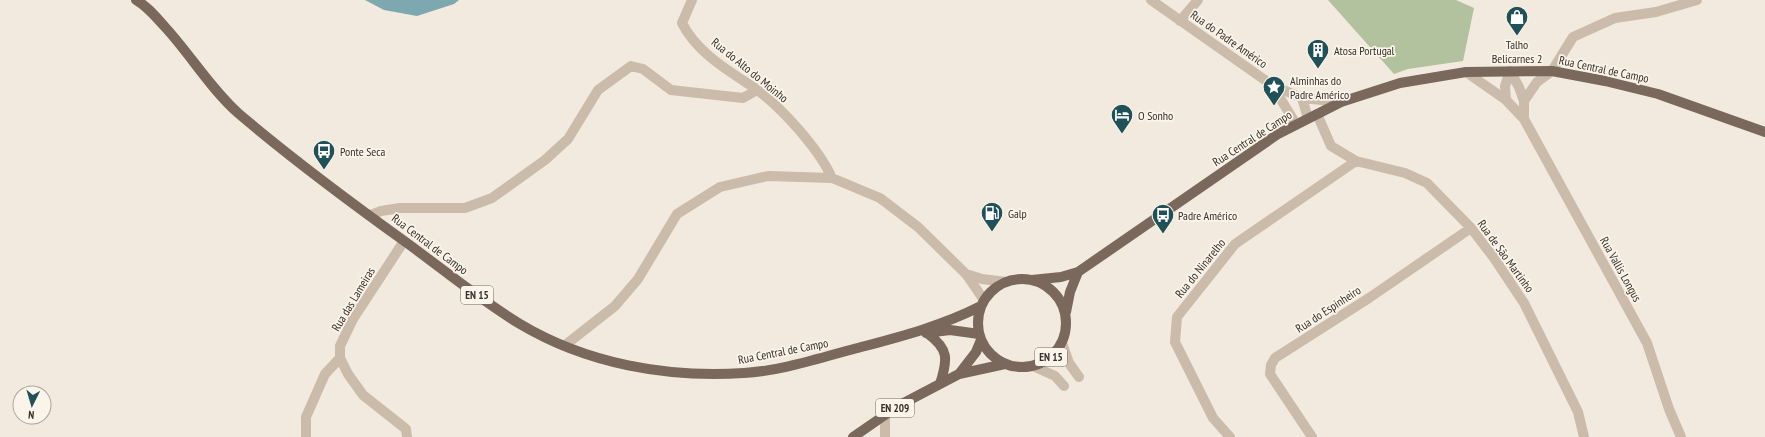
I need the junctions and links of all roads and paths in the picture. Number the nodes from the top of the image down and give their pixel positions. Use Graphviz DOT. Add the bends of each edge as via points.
graph roads {
  1 [pos="136,0"];
  2 [pos="692,0"];
  3 [pos="1151,0"];
  4 [pos="1198,0"];
  5 [pos="1697,0"];
  6 [pos="1180,21"];
  7 [pos="1510,71"];
  8 [pos="1552,71"];
  9 [pos="1466,72"];
  10 [pos="1272,85"];
  11 [pos="757,90"];
  12 [pos="1302,98"];
  13 [pos="1506,100"];
  14 [pos="1524,101"];
  15 [pos="1341,102"];
  16 [pos="1312,116"];
  17 [pos="1524,119"];
  18 [pos="1296,124"];
  19 [pos="1765,132"];
  20 [pos="1356,161"];
  21 [pos="832,178"];
  22 [pos="370,215"];
  23 [pos="1471,228"];
  24 [pos="404,241"];
  25 [pos="1078,272"];
  26 [pos="966,274"];
  27 [pos="1032,280"];
  28 [pos="1006,282"];
  29 [pos="983,303"];
  30 [pos="1066,312"];
  31 [pos="927,333"];
  32 [pos="908,334"];
  33 [pos="980,337"];
  34 [pos="1062,343"];
  35 [pos="564,346"];
  36 [pos="340,358"];
  37 [pos="1005,364"];
  38 [pos="1033,366"];
  39 [pos="959,374"];
  40 [pos="1079,378"];
  41 [pos="940,384"];
  42 [pos="1064,386"];
  43 [pos="886,415"];
  44 [pos="306,437"];
  45 [pos="407,437"];
  46 [pos="853,437"];
  47 [pos="885,437"];
  48 [pos="1230,437"];
  49 [pos="1312,437"];
  50 [pos="1584,437"];
  51 [pos="1680,437"];
  1 -- 22 [label="main road, Rua Central de Campo / EN 15" via="171,34 225,102 267,138"];
  2 -- 11 [label="street, Rua do Alto do Moinho" via="682,23 688,36 728,71"];
  3 -- 6 [label="street, Rua do Padre Américo"];
  4 -- 6 [label="street"];
  5 -- 8 [label="street" via="1656,12 1615,18 1573,37"];
  6 -- 10 [label="street, Rua do Padre Américo"];
  7 -- 8 [label="main road, Rua Central de Campo / EN 15"];
  7 -- 9 [label="main road, Rua Central de Campo / EN 15"];
  7 -- 13 [label="street" via="1505,86"];
  7 -- 14 [label="street"];
  8 -- 14 [label="street" via="1537,82"];
  8 -- 19 [label="main road, Rua Central de Campo / EN 15" via="1658,94"];
  9 -- 13 [label="street"];
  9 -- 15 [label="main road, Rua Central de Campo / EN 15" via="1400,83"];
  10 -- 12 [label="street, Rua do Padre Américo"];
  10 -- 18 [label="street, Rua do Padre Américo"];
  11 -- 21 [label="street, Rua do Alto do Moinho" via="784,113 825,163"];
  11 -- 22 [label="street" via="743,98 671,90 643,70 631,66 598,90 568,139 545,160 492,198 465,208 400,208"];
  12 -- 15 [label="street, Rua do Padre Américo"];
  12 -- 16 [label="street"];
  13 -- 17 [label="street"];
  14 -- 17 [label="street"];
  15 -- 16 [label="main road, Rua Central de Campo / EN 15"];
  16 -- 18 [label="main road, Rua Central de Campo / EN 15"];
  16 -- 20 [label="street, Rua de São Martinho" via="1332,146"];
  17 -- 51 [label="street, Rua Vallis Longus" via="1647,343"];
  18 -- 25 [label="main road, Rua Central de Campo / EN 15"];
  20 -- 23 [label="street, Rua de São Martinho" via="1405,173 1427,183"];
  20 -- 48 [label="street, Rua do Ninarelho" via="1236,244 1177,317 1175,342 1214,418"];
  21 -- 26 [label="street" via="880,198 918,227"];
  21 -- 35 [label="street" via="768,176 720,187 677,214 634,284 614,306"];
  22 -- 24 [label="main road, Rua Central de Campo / EN 15"];
  23 -- 49 [label="street, Rua do Espinheiro" via="1275,358 1270,374"];
  23 -- 50 [label="street, Rua de São Martinho" via="1524,303 1578,412"];
  24 -- 35 [label="main road, Rua Central de Campo / EN 15" via="520,324"];
  24 -- 36 [label="street, Rua das Lameiras" via="353,319 340,346"];
  25 -- 27 [label="main road, Rua Central de Campo / EN 15" via="1061,277"];
  25 -- 30 [label="main road, EN 15"];
  26 -- 28 [label="street"];
  26 -- 29 [label="street"];
  27 -- 28 [label="main road, EN 15"];
  27 -- 30 [label="main road, EN 15" via="1053,291"];
  28 -- 29 [label="main road, EN 15" via="998,286"];
  29 -- 32 [label="main road, Rua Central de Campo / EN 15" via="958,318"];
  29 -- 33 [label="main road" via="978,324"];
  30 -- 34 [label="main road, EN 15" via="1066,328"];
  31 -- 32 [label="main road, EN 15"];
  31 -- 33 [label="main road, EN 15" via="950,330"];
  31 -- 41 [label="main road" via="939,342 945,354 946,367"];
  32 -- 35 [label="main road, Rua Central de Campo / EN 15" via="807,362 746,373 662,372 598,358"];
  33 -- 37 [label="main road, EN 15" via="990,354"];
  33 -- 39 [label="main road, EN 209" via="976,352"];
  34 -- 38 [label="main road, EN 15" via="1053,355"];
  34 -- 40 [label="street" via="1069,363"];
  36 -- 44 [label="street" via="325,374 306,417"];
  36 -- 45 [label="street" via="364,395 406,429"];
  37 -- 38 [label="main road, EN 15" via="1024,368"];
  37 -- 39 [label="main road, EN 209"];
  38 -- 42 [label="street" via="1055,376"];
  39 -- 41 [label="main road, EN 209"];
  41 -- 43 [label="main road, EN 209"];
  43 -- 46 [label="main road, EN 209"];
  43 -- 47 [label="street"];
}
